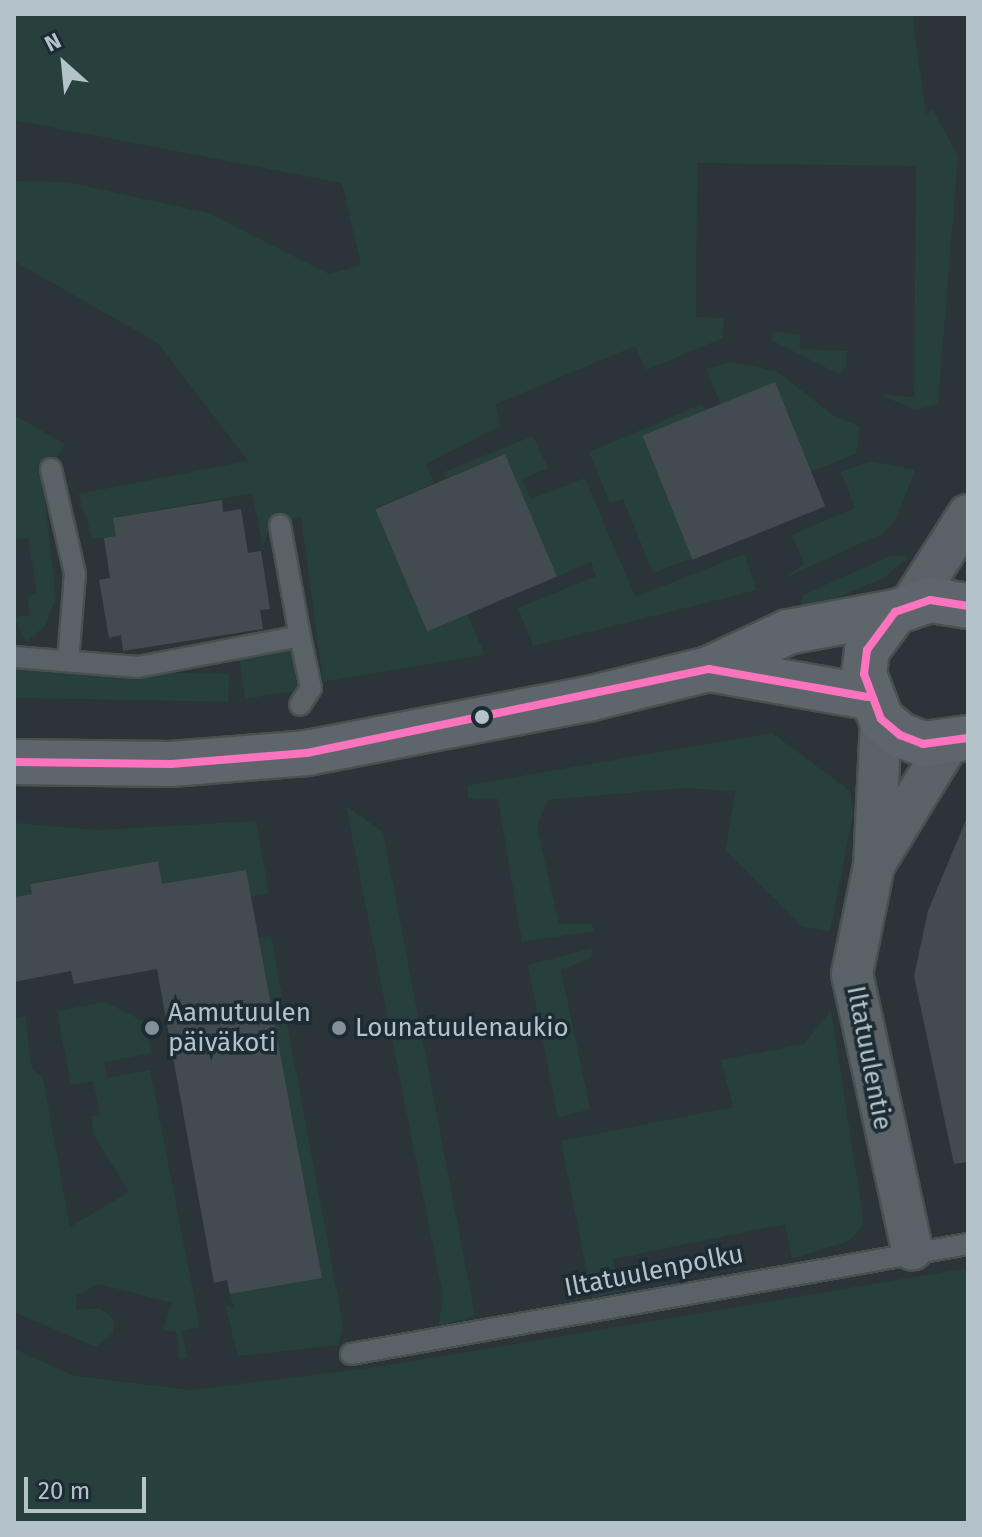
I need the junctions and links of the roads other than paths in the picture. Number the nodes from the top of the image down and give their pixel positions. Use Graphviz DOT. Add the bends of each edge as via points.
graph roads {
  1 [pos="51,469"];
  2 [pos="968,515"];
  3 [pos="280,525"];
  4 [pos="968,606"];
  5 [pos="903,608"];
  6 [pos="300,636"];
  7 [pos="14,657"];
  8 [pos="68,661"];
  9 [pos="709,669"];
  10 [pos="300,705"];
  11 [pos="874,708"];
  12 [pos="958,741"];
  13 [pos="14,762"];
  14 [pos="874,865"];
  15 [pos="968,1244"];
  16 [pos="912,1250"];
  17 [pos="351,1354"];
  1 -- 8 [label="lane" via="75,574"];
  2 -- 5 [label="street"];
  3 -- 6 [label="lane"];
  4 -- 5 [label="street"];
  5 -- 9 [label="street" via="788,632"];
  5 -- 11 [label="street" via="867,650"];
  6 -- 8 [label="lane" via="138,667"];
  6 -- 10 [label="lane" via="311,688"];
  7 -- 8 [label="lane"];
  9 -- 11 [label="street"];
  9 -- 13 [label="street" via="307,753 171,764"];
  11 -- 12 [label="street" via="900,735"];
  11 -- 14 [label="street, Iltatuulentie"];
  12 -- 14 [label="street, Iltatuulentie"];
  14 -- 16 [label="street, Iltatuulentie" via="856,939 856,1012"];
  15 -- 16 [label="lane, Iltatuulenpolku"];
  16 -- 17 [label="lane, Iltatuulenpolku"];
}
